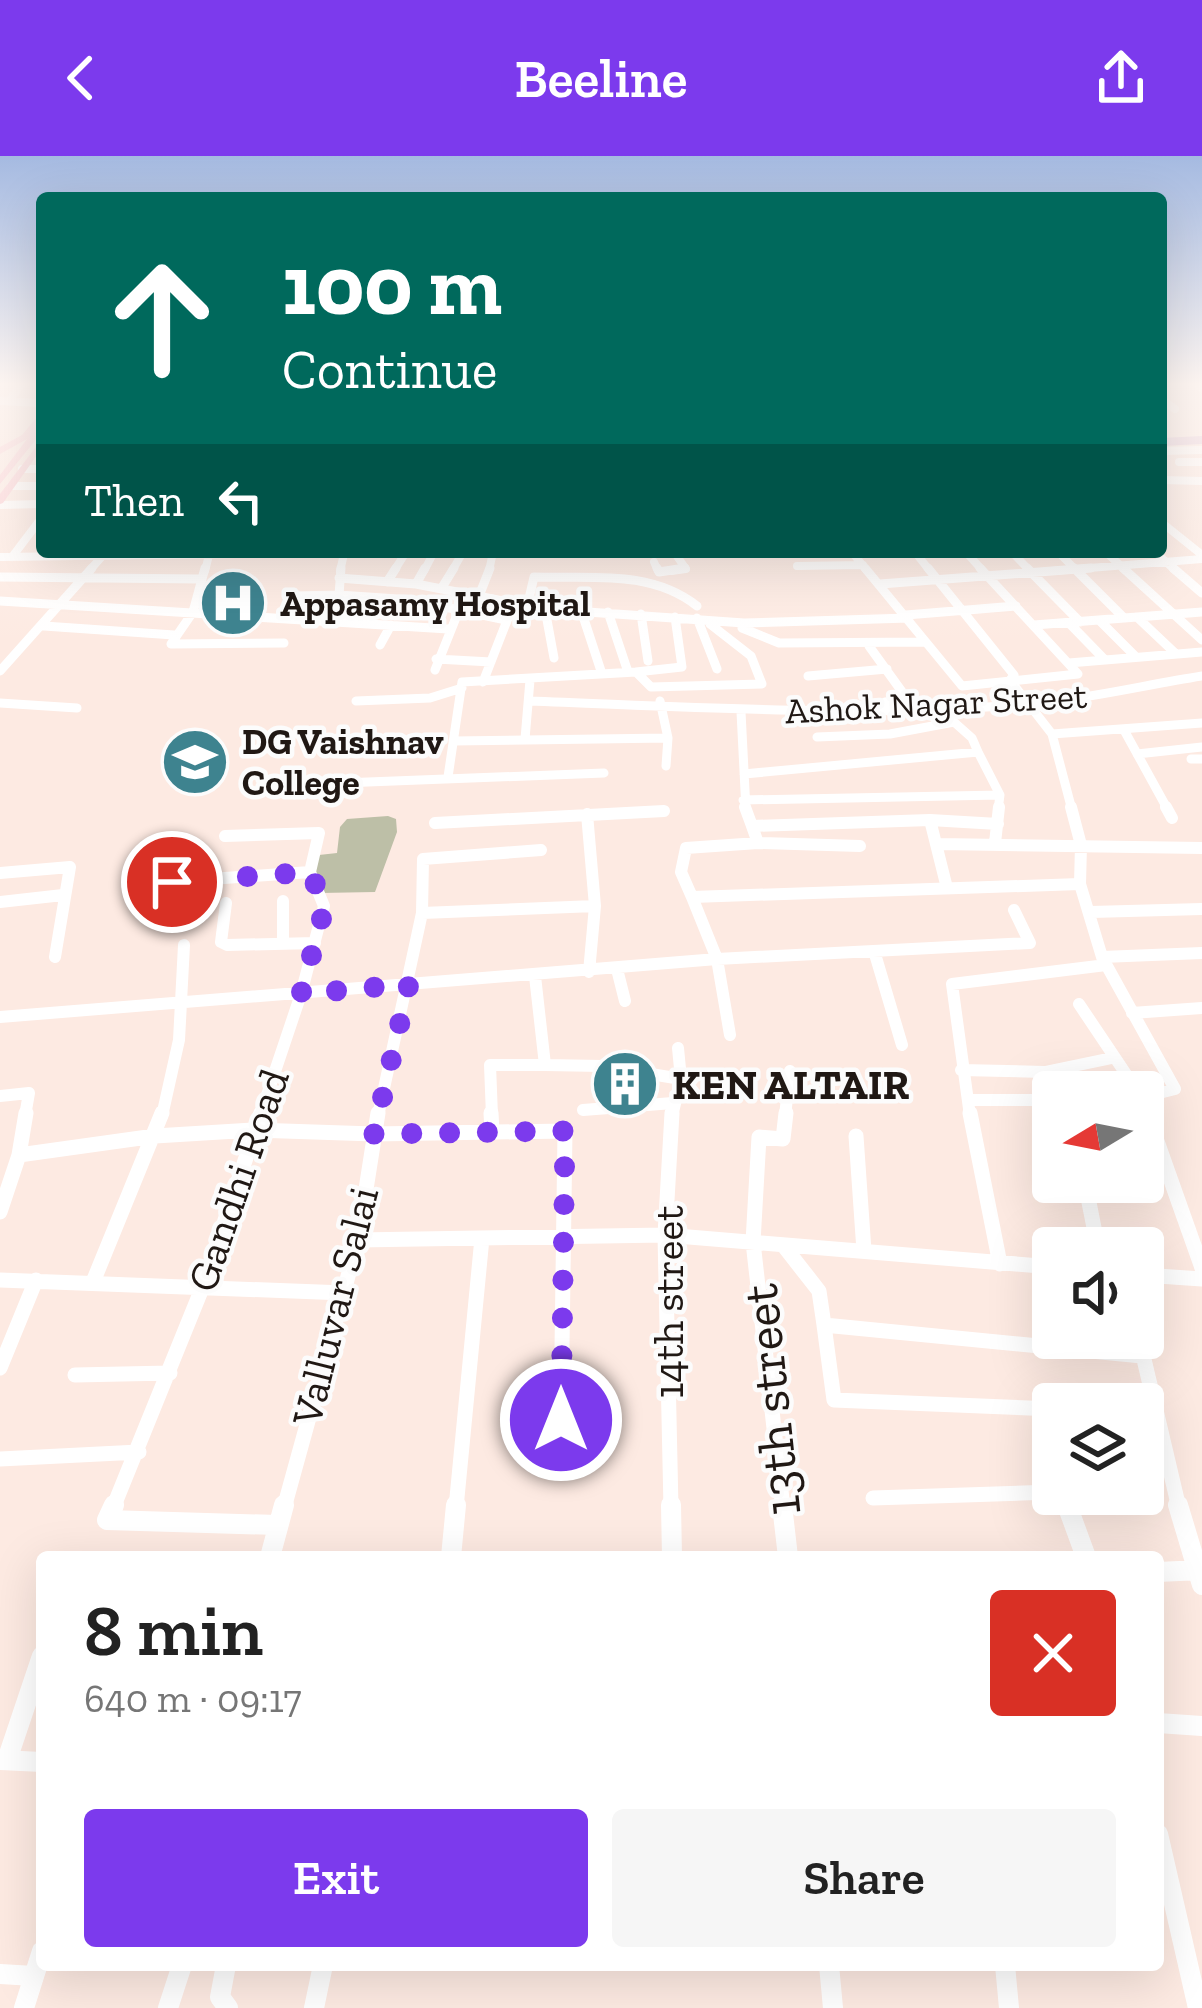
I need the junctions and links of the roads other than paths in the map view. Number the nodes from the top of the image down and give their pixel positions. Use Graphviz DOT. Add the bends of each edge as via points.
graph roads {
  1 [pos="9,468"];
  2 [pos="1167,478"];
  3 [pos="1202,481"];
  4 [pos="0,503"];
  5 [pos="36,506"];
  6 [pos="16,520"];
  7 [pos="36,520"];
  8 [pos="36,522"];
  9 [pos="1167,527"];
  10 [pos="1167,540"];
  11 [pos="1186,542"];
  12 [pos="1167,547"];
  13 [pos="36,555"];
  14 [pos="6,557"];
  15 [pos="1202,557"];
  16 [pos="102,558"];
  17 [pos="208,558"];
  18 [pos="343,558"];
  19 [pos="376,558"];
  20 [pos="402,558"];
  21 [pos="431,558"];
  22 [pos="459,558"];
  23 [pos="492,558"];
  24 [pos="668,558"];
  25 [pos="678,558"];
  26 [pos="857,558"];
  27 [pos="920,558"];
  28 [pos="972,558"];
  29 [pos="1018,558"];
  30 [pos="1064,558"];
  31 [pos="1112,558"];
  32 [pos="1163,558"];
  33 [pos="1166,562"];
  34 [pos="863,565"];
  35 [pos="797,566"];
  36 [pos="1121,566"];
  37 [pos="1075,569"];
  38 [pos="1031,572"];
  39 [pos="988,576"];
  40 [pos="0,577"];
  41 [pos="87,578"];
  42 [pos="339,578"];
  43 [pos="202,579"];
  44 [pos="363,579"];
  45 [pos="938,580"];
  46 [pos="387,582"];
  47 [pos="416,584"];
  48 [pos="880,584"];
  49 [pos="441,589"];
  50 [pos="1202,593"];
  51 [pos="339,595"];
  52 [pos="294,596"];
  53 [pos="479,596"];
  54 [pos="0,601"];
  55 [pos="64,604"];
  56 [pos="520,605"];
  57 [pos="1016,606"];
  58 [pos="545,609"];
  59 [pos="459,610"];
  60 [pos="581,610"];
  61 [pos="965,610"];
  62 [pos="193,612"];
  63 [pos="608,612"];
  64 [pos="1202,612"];
  65 [pos="641,614"];
  66 [pos="1174,614"];
  67 [pos="701,615"];
  68 [pos="675,616"];
  69 [pos="908,617"];
  70 [pos="1124,618"];
  71 [pos="1138,618"];
  72 [pos="506,620"];
  73 [pos="1100,620"];
  74 [pos="726,621"];
  75 [pos="1075,622"];
  76 [pos="392,625"];
  77 [pos="1034,625"];
  78 [pos="44,626"];
  79 [pos="448,629"];
  80 [pos="174,635"];
  81 [pos="925,642"];
  82 [pos="284,643"];
  83 [pos="380,645"];
  84 [pos="828,646"];
  85 [pos="869,646"];
  86 [pos="1201,650"];
  87 [pos="1175,653"];
  88 [pos="1135,656"];
  89 [pos="554,658"];
  90 [pos="1104,658"];
  91 [pos="648,661"];
  92 [pos="490,662"];
  93 [pos="1069,663"];
  94 [pos="887,669"];
  95 [pos="717,670"];
  96 [pos="0,671"];
  97 [pos="632,672"];
  98 [pos="844,673"];
  99 [pos="602,674"];
  100 [pos="808,676"];
  101 [pos="1202,676"];
  102 [pos="530,680"];
  103 [pos="1010,680"];
  104 [pos="483,682"];
  105 [pos="651,686"];
  106 [pos="462,688"];
  107 [pos="356,700"];
  108 [pos="529,701"];
  109 [pos="0,703"];
  110 [pos="1029,704"];
  111 [pos="664,706"];
  112 [pos="77,708"];
  113 [pos="742,712"];
  114 [pos="890,712"];
  115 [pos="1202,723"];
  116 [pos="1124,730"];
  117 [pos="1052,734"];
  118 [pos="817,737"];
  119 [pos="668,738"];
  120 [pos="525,739"];
  121 [pos="453,741"];
  122 [pos="1202,747"];
  123 [pos="978,752"];
  124 [pos="1137,754"];
  125 [pos="666,766"];
  126 [pos="604,774"];
  127 [pos="744,774"];
  128 [pos="448,777"];
  129 [pos="342,783"];
  130 [pos="1000,795"];
  131 [pos="743,800"];
  132 [pos="664,812"];
  133 [pos="587,814"];
  134 [pos="1172,818"];
  135 [pos="930,820"];
  136 [pos="435,823"];
  137 [pos="998,824"];
  138 [pos="752,826"];
  139 [pos="225,836"];
  140 [pos="758,843"];
  141 [pos="994,843"];
  142 [pos="939,844"];
  143 [pos="1081,845"];
  144 [pos="860,846"];
  145 [pos="1202,848"];
  146 [pos="541,850"];
  147 [pos="310,872"];
  148 [pos="0,873"];
  149 [pos="1080,884"];
  150 [pos="127,885"];
  151 [pos="946,888"];
  152 [pos="63,896"];
  153 [pos="692,897"];
  154 [pos="283,901"];
  155 [pos="0,902"];
  156 [pos="226,903"];
  157 [pos="595,906"];
  158 [pos="1202,909"];
  159 [pos="1014,910"];
  160 [pos="1091,912"];
  161 [pos="422,913"];
  162 [pos="283,943"];
  163 [pos="315,943"];
  164 [pos="184,945"];
  165 [pos="875,953"];
  166 [pos="1202,953"];
  167 [pos="55,957"];
  168 [pos="717,959"];
  169 [pos="1104,961"];
  170 [pos="617,969"];
  171 [pos="590,972"];
  172 [pos="535,976"];
  173 [pos="409,984"];
  174 [pos="301,994"];
  175 [pos="625,1001"];
  176 [pos="179,1003"];
  177 [pos="1078,1004"];
  178 [pos="1202,1008"];
  179 [pos="1132,1012"];
  180 [pos="0,1017"];
  181 [pos="730,1035"];
  182 [pos="902,1045"];
  183 [pos="678,1048"];
  184 [pos="1112,1058"];
  185 [pos="545,1065"];
  186 [pos="961,1070"];
  187 [pos="1122,1071"];
  188 [pos="790,1072"];
  189 [pos="681,1079"];
  190 [pos="1164,1092"];
  191 [pos="0,1096"];
  192 [pos="968,1100"];
  193 [pos="1032,1100"];
  194 [pos="674,1103"];
  195 [pos="584,1110"];
  196 [pos="254,1130"];
  197 [pos="492,1132"];
  198 [pos="374,1134"];
  199 [pos="155,1136"];
  200 [pos="856,1136"];
  201 [pos="19,1155"];
  202 [pos="1164,1161"];
  203 [pos="4,1186"];
  204 [pos="0,1212"];
  205 [pos="665,1235"];
  206 [pos="482,1238"];
  207 [pos="562,1238"];
  208 [pos="358,1240"];
  209 [pos="753,1242"];
  210 [pos="783,1245"];
  211 [pos="864,1251"];
  212 [pos="1000,1264"];
  213 [pos="1032,1266"];
  214 [pos="1202,1268"];
  215 [pos="1164,1276"];
  216 [pos="1202,1279"];
  217 [pos="0,1280"];
  218 [pos="36,1280"];
  219 [pos="92,1282"];
  220 [pos="203,1286"];
  221 [pos="345,1293"];
  222 [pos="824,1325"];
  223 [pos="1032,1339"];
  224 [pos="0,1368"];
  225 [pos="170,1373"];
  226 [pos="75,1375"];
  227 [pos="1032,1408"];
  228 [pos="561,1420"];
  229 [pos="139,1452"];
  230 [pos="1164,1458"];
  231 [pos="0,1460"];
  232 [pos="1032,1493"];
  233 [pos="873,1498"];
  234 [pos="1070,1515"];
  235 [pos="277,1525"];
  236 [pos="271,1551"];
  237 [pos="452,1551"];
  238 [pos="672,1551"];
  239 [pos="787,1551"];
  240 [pos="1083,1551"];
  241 [pos="1164,1572"];
  242 [pos="1201,1575"];
  243 [pos="36,1672"];
  244 [pos="1164,1723"];
  245 [pos="1202,1726"];
  246 [pos="3,1760"];
  247 [pos="36,1762"];
  248 [pos="1164,1860"];
  249 [pos="36,1970"];
  250 [pos="180,1971"];
  251 [pos="225,1971"];
  252 [pos="322,1971"];
  253 [pos="830,1971"];
  254 [pos="1005,1971"];
  255 [pos="0,1975"];
  256 [pos="34,1976"];
  257 [pos="24,2008"];
  258 [pos="168,2008"];
  259 [pos="228,2008"];
  260 [pos="314,2008"];
  261 [pos="833,2008"];
  262 [pos="1009,2008"];
  263 [pos="1198,2008"];
  1 -- 4 [label="main road"];
  2 -- 3 [label="street"];
  4 -- 5 [label="street"];
  6 -- 7 [label="street"];
  8 -- 14 [label="street"];
  9 -- 11 [label="street"];
  10 -- 11 [label="street"];
  11 -- 12 [label="street"];
  11 -- 15 [label="street"];
  13 -- 14 [label="street"];
  15 -- 33 [label="street"];
  16 -- 41 [label="street"];
  17 -- 43 [label="street"];
  18 -- 42 [label="street"];
  19 -- 44 [label="street"];
  20 -- 46 [label="street"];
  21 -- 47 [label="street"];
  22 -- 49 [label="street"];
  23 -- 53 [label="street"];
  24 -- 25 [label="street" via="653,564 664,573 686,569"];
  26 -- 34 [label="street"];
  27 -- 45 [label="street"];
  28 -- 39 [label="street"];
  29 -- 38 [label="street"];
  30 -- 37 [label="street"];
  31 -- 36 [label="street"];
  32 -- 33 [label="street"];
  33 -- 36 [label="street"];
  33 -- 50 [label="street"];
  34 -- 35 [label="street"];
  34 -- 48 [label="street"];
  36 -- 37 [label="street"];
  36 -- 66 [label="street"];
  37 -- 38 [label="street"];
  37 -- 70 [label="street"];
  38 -- 39 [label="street"];
  38 -- 75 [label="street"];
  39 -- 45 [label="street"];
  39 -- 57 [label="street"];
  40 -- 41 [label="street"];
  41 -- 43 [label="street"];
  41 -- 55 [label="street"];
  42 -- 44 [label="street"];
  42 -- 51 [label="street"];
  43 -- 62 [label="street"];
  44 -- 46 [label="street"];
  45 -- 48 [label="street"];
  45 -- 61 [label="street"];
  46 -- 47 [label="street"];
  47 -- 49 [label="street"];
  48 -- 69 [label="street"];
  49 -- 53 [label="street"];
  51 -- 52 [label="street"];
  51 -- 59 [label="street"];
  53 -- 56 [label="street"];
  54 -- 55 [label="street"];
  55 -- 62 [label="street"];
  55 -- 78 [label="street"];
  56 -- 58 [label="street"];
  56 -- 67 [label="street" via="534,577 657,582 686,595"];
  56 -- 72 [label="street"];
  57 -- 61 [label="street"];
  57 -- 77 [label="street"];
  58 -- 60 [label="street"];
  58 -- 89 [label="street"];
  59 -- 72 [label="street"];
  59 -- 79 [label="street"];
  60 -- 63 [label="street"];
  60 -- 99 [label="street"];
  61 -- 69 [label="street"];
  61 -- 103 [label="street" via="1014,675"];
  62 -- 76 [label="street"];
  62 -- 80 [label="street"];
  63 -- 65 [label="street"];
  63 -- 97 [label="street"];
  64 -- 66 [label="street"];
  65 -- 68 [label="street"];
  65 -- 91 [label="street"];
  66 -- 71 [label="street"];
  66 -- 86 [label="street"];
  67 -- 68 [label="street"];
  67 -- 74 [label="street"];
  67 -- 95 [label="street"];
  67 -- 105 [label="street" via="741,642 762,684"];
  68 -- 97 [label="street" via="682,667"];
  69 -- 74 [label="street"];
  69 -- 81 [label="street"];
  70 -- 71 [label="street"];
  70 -- 73 [label="street"];
  71 -- 87 [label="street"];
  72 -- 92 [label="street"];
  73 -- 75 [label="street"];
  73 -- 88 [label="street"];
  74 -- 84 [label="street" via="779,643"];
  75 -- 77 [label="street"];
  75 -- 90 [label="street"];
  76 -- 79 [label="street"];
  76 -- 83 [label="street"];
  77 -- 93 [label="street"];
  78 -- 80 [label="street"];
  78 -- 96 [label="street"];
  79 -- 92 [label="street" via="436,665"];
  80 -- 82 [label="street" via="171,644"];
  81 -- 85 [label="street"];
  81 -- 103 [label="street" via="962,686"];
  84 -- 85 [label="street"];
  84 -- 98 [label="street"];
  85 -- 94 [label="street"];
  86 -- 87 [label="street"];
  87 -- 88 [label="street"];
  88 -- 90 [label="street"];
  90 -- 93 [label="street"];
  92 -- 104 [label="street"];
  93 -- 103 [label="street" via="1078,674"];
  94 -- 98 [label="street"];
  94 -- 114 [label="street" via="908,700 885,702"];
  97 -- 99 [label="street"];
  97 -- 105 [label="street"];
  98 -- 100 [label="street"];
  99 -- 102 [label="street"];
  101 -- 110 [label="street, Ashok Nagar Street"];
  102 -- 104 [label="street"];
  102 -- 108 [label="street"];
  103 -- 110 [label="street"];
  104 -- 106 [label="street"];
  105 -- 111 [label="street"];
  106 -- 107 [label="street" via="430,698"];
  106 -- 121 [label="street"];
  108 -- 111 [label="street, Ashok Nagar Street"];
  108 -- 120 [label="street"];
  109 -- 112 [label="street"];
  110 -- 114 [label="street, Ashok Nagar Street"];
  110 -- 117 [label="street"];
  111 -- 113 [label="street, Ashok Nagar Street"];
  111 -- 119 [label="street"];
  113 -- 114 [label="street, Ashok Nagar Street"];
  113 -- 127 [label="street"];
  115 -- 116 [label="street"];
  116 -- 117 [label="street"];
  116 -- 124 [label="street"];
  117 -- 143 [label="street"];
  118 -- 123 [label="street" via="954,722"];
  119 -- 120 [label="street"];
  119 -- 125 [label="street"];
  120 -- 121 [label="street"];
  121 -- 128 [label="street"];
  122 -- 124 [label="street"];
  123 -- 127 [label="street"];
  123 -- 130 [label="street"];
  124 -- 134 [label="street"];
  126 -- 128 [label="street"];
  127 -- 131 [label="street"];
  128 -- 129 [label="street"];
  130 -- 131 [label="street"];
  130 -- 137 [label="street"];
  131 -- 138 [label="street"];
  132 -- 133 [label="street"];
  133 -- 136 [label="street"];
  133 -- 157 [label="street"];
  135 -- 137 [label="street"];
  135 -- 138 [label="street"];
  135 -- 142 [label="street"];
  137 -- 141 [label="street"];
  138 -- 140 [label="street"];
  139 -- 147 [label="street, Gandhi Road" via="319,833"];
  140 -- 144 [label="street"];
  140 -- 153 [label="street" via="686,848 681,872"];
  141 -- 142 [label="street"];
  141 -- 143 [label="street"];
  142 -- 151 [label="street"];
  143 -- 145 [label="street"];
  143 -- 149 [label="street"];
  146 -- 161 [label="street, Valluvar Salai" via="423,859"];
  147 -- 150 [label="street"];
  147 -- 163 [label="street, Gandhi Road" via="325,906"];
  148 -- 152 [label="street" via="68,867"];
  149 -- 151 [label="street"];
  149 -- 160 [label="street"];
  151 -- 153 [label="street"];
  152 -- 155 [label="street"];
  152 -- 167 [label="street"];
  153 -- 168 [label="street"];
  154 -- 162 [label="street"];
  156 -- 162 [label="street" via="221,942"];
  157 -- 161 [label="street"];
  157 -- 171 [label="street"];
  158 -- 160 [label="street"];
  159 -- 165 [label="street" via="1030,943"];
  160 -- 169 [label="street"];
  161 -- 173 [label="street, Valluvar Salai"];
  162 -- 163 [label="street"];
  163 -- 174 [label="street, Gandhi Road"];
  164 -- 176 [label="street"];
  165 -- 168 [label="street"];
  165 -- 182 [label="street"];
  166 -- 169 [label="street"];
  168 -- 170 [label="street"];
  168 -- 181 [label="street"];
  169 -- 179 [label="street"];
  169 -- 186 [label="street" via="952,984"];
  170 -- 171 [label="street"];
  170 -- 175 [label="street"];
  171 -- 172 [label="street"];
  172 -- 173 [label="street"];
  172 -- 185 [label="street"];
  173 -- 174 [label="street"];
  173 -- 198 [label="street, Valluvar Salai"];
  174 -- 176 [label="street"];
  174 -- 196 [label="street, Gandhi Road"];
  176 -- 180 [label="street"];
  176 -- 199 [label="street" via="179,1040"];
  177 -- 184 [label="street"];
  178 -- 179 [label="street"];
  179 -- 190 [label="street" via="1175,1090"];
  183 -- 189 [label="street, 14th street"];
  184 -- 186 [label="street" via="1045,1072"];
  184 -- 187 [label="street"];
  185 -- 189 [label="street"];
  185 -- 197 [label="street" via="490,1065"];
  186 -- 192 [label="street"];
  188 -- 209 [label="street, 13th street" via="783,1139 760,1137"];
  189 -- 194 [label="street, 14th street"];
  191 -- 201 [label="street" via="28,1093"];
  192 -- 193 [label="street"];
  192 -- 212 [label="street"];
  194 -- 195 [label="street"];
  194 -- 205 [label="street, 14th street"];
  196 -- 198 [label="street"];
  196 -- 199 [label="street"];
  196 -- 220 [label="street, Gandhi Road"];
  197 -- 198 [label="street"];
  197 -- 207 [label="street" via="565,1131"];
  198 -- 208 [label="street, Valluvar Salai"];
  199 -- 201 [label="street"];
  199 -- 219 [label="street"];
  200 -- 211 [label="street"];
  201 -- 203 [label="street"];
  202 -- 214 [label="street"];
  203 -- 204 [label="street"];
  205 -- 207 [label="street"];
  205 -- 209 [label="street"];
  205 -- 238 [label="street, 14th street"];
  206 -- 207 [label="street"];
  206 -- 208 [label="street"];
  206 -- 237 [label="street"];
  207 -- 228 [label="street"];
  208 -- 221 [label="street, Valluvar Salai"];
  209 -- 210 [label="street"];
  209 -- 239 [label="street, 13th street"];
  210 -- 211 [label="street"];
  210 -- 222 [label="street" via="819,1291"];
  211 -- 212 [label="street"];
  212 -- 213 [label="street"];
  215 -- 216 [label="street"];
  217 -- 218 [label="street"];
  218 -- 219 [label="street"];
  218 -- 224 [label="street"];
  219 -- 220 [label="street"];
  220 -- 221 [label="street"];
  220 -- 225 [label="street, Gandhi Road"];
  221 -- 235 [label="street, Valluvar Salai"];
  222 -- 223 [label="street"];
  222 -- 227 [label="street" via="834,1400"];
  225 -- 226 [label="street"];
  225 -- 229 [label="street, Gandhi Road"];
  229 -- 231 [label="street"];
  229 -- 235 [label="street, Gandhi Road" via="107,1520"];
  230 -- 242 [label="street"];
  232 -- 233 [label="street"];
  234 -- 240 [label="street"];
  235 -- 236 [label="street, Valluvar Salai"];
  241 -- 242 [label="street"];
  243 -- 246 [label="street"];
  244 -- 245 [label="street"];
  246 -- 247 [label="street"];
  248 -- 263 [label="street"];
  249 -- 256 [label="street"];
  250 -- 258 [label="street"];
  251 -- 259 [label="street" via="220,1997"];
  252 -- 260 [label="street"];
  253 -- 261 [label="street"];
  254 -- 262 [label="street"];
  255 -- 256 [label="street"];
  256 -- 257 [label="street"];
}
